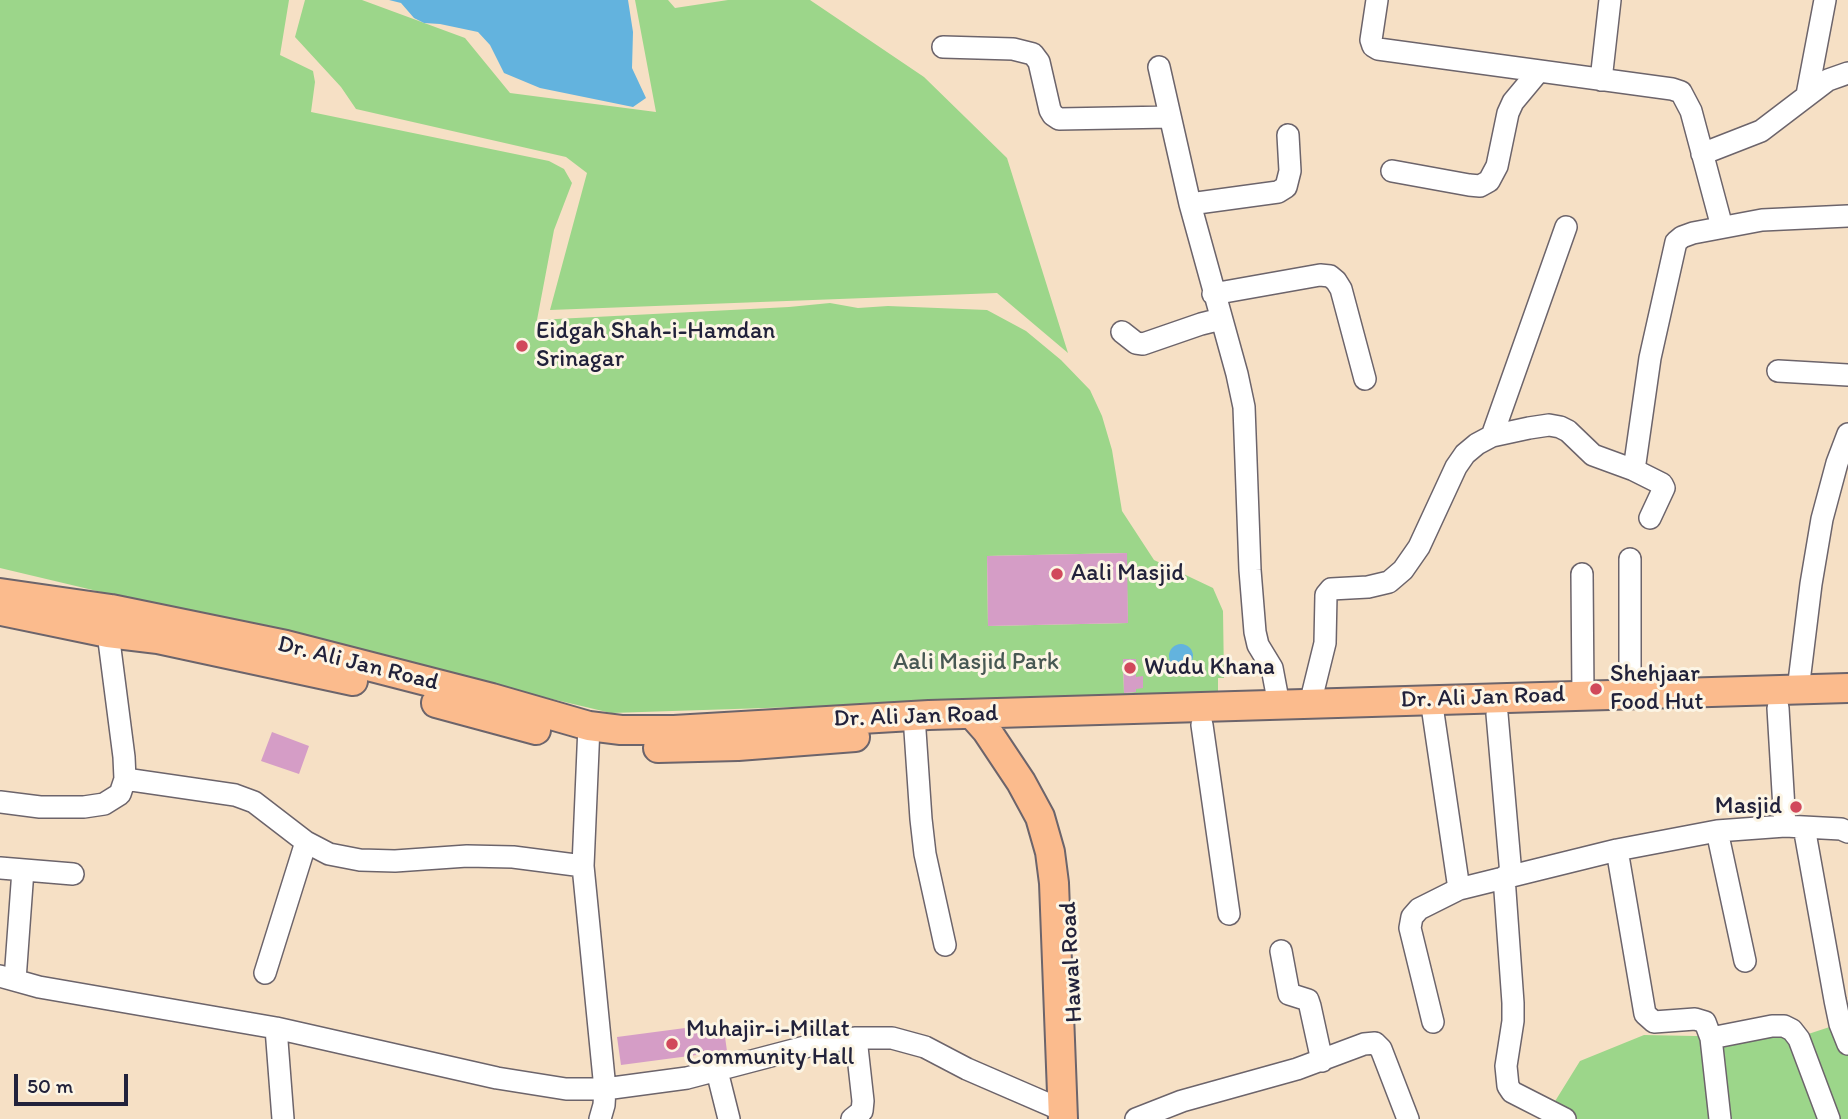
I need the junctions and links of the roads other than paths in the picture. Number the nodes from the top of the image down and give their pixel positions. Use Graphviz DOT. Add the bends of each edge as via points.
graph roads {
  1 [pos="1377,0"];
  2 [pos="1610,0"];
  3 [pos="1825,0"];
  4 [pos="943,47"];
  5 [pos="1159,67"];
  6 [pos="1538,72"];
  7 [pos="1848,73"];
  8 [pos="1601,80"];
  9 [pos="1807,95"];
  10 [pos="1170,117"];
  11 [pos="1288,135"];
  12 [pos="1702,155"];
  13 [pos="1392,171"];
  14 [pos="1190,204"];
  15 [pos="1848,216"];
  16 [pos="1566,227"];
  17 [pos="1722,227"];
  18 [pos="1213,294"];
  19 [pos="1221,319"];
  20 [pos="1122,332"];
  21 [pos="1778,371"];
  22 [pos="1848,375"];
  23 [pos="1365,379"];
  24 [pos="1848,434"];
  25 [pos="1492,436"];
  26 [pos="1634,470"];
  27 [pos="1650,518"];
  28 [pos="1630,559"];
  29 [pos="1582,574"];
  30 [pos="0,593"];
  31 [pos="0,611"];
  32 [pos="110,621"];
  33 [pos="1848,688"];
  34 [pos="1630,694"];
  35 [pos="1583,695"];
  36 [pos="1788,699"];
  37 [pos="1310,704"];
  38 [pos="1279,705"];
  39 [pos="1848,707"];
  40 [pos="1432,708"];
  41 [pos="1497,714"];
  42 [pos="1107,719"];
  43 [pos="980,723"];
  44 [pos="915,725"];
  45 [pos="1202,725"];
  46 [pos="588,735"];
  47 [pos="125,779"];
  48 [pos="0,802"];
  49 [pos="1794,827"];
  50 [pos="1717,831"];
  51 [pos="1848,832"];
  52 [pos="306,842"];
  53 [pos="1617,850"];
  54 [pos="583,866"];
  55 [pos="0,868"];
  56 [pos="23,870"];
  57 [pos="73,874"];
  58 [pos="1507,876"];
  59 [pos="1459,889"];
  60 [pos="1229,914"];
  61 [pos="945,945"];
  62 [pos="1281,951"];
  63 [pos="1745,961"];
  64 [pos="265,973"];
  65 [pos="8,978"];
  66 [pos="1433,1022"];
  67 [pos="276,1028"];
  68 [pos="856,1038"];
  69 [pos="1711,1038"];
  70 [pos="1848,1044"];
  71 [pos="1322,1061"];
  72 [pos="717,1071"];
  73 [pos="605,1089"];
  74 [pos="1069,1116"];
  75 [pos="283,1119"];
  76 [pos="600,1119"];
  77 [pos="729,1119"];
  78 [pos="852,1119"];
  79 [pos="1136,1119"];
  80 [pos="1408,1119"];
  81 [pos="1565,1119"];
  82 [pos="1720,1119"];
  83 [pos="1829,1119"];
  1 -- 6 [label="street" via="1371,40 1378,50"];
  2 -- 8 [label="street"];
  3 -- 9 [label="street"];
  4 -- 10 [label="street" via="1033,54 1050,110 1059,118"];
  5 -- 10 [label="street"];
  6 -- 8 [label="street"];
  6 -- 13 [label="street" via="1508,113 1497,166 1489,181 1469,186"];
  7 -- 9 [label="street"];
  8 -- 12 [label="street" via="1681,92"];
  9 -- 12 [label="street" via="1761,131"];
  10 -- 14 [label="street"];
  11 -- 14 [label="street" via="1286,187 1278,192"];
  12 -- 17 [label="street"];
  14 -- 18 [label="street"];
  15 -- 17 [label="street"];
  16 -- 25 [label="street"];
  17 -- 26 [label="street" via="1676,242 1650,358"];
  18 -- 19 [label="street"];
  18 -- 23 [label="street" via="1330,276 1341,289"];
  19 -- 20 [label="street" via="1143,344"];
  19 -- 38 [label="street" via="1244,407 1255,632 1274,674"];
  21 -- 22 [label="street"];
  24 -- 36 [label="street" via="1822,519"];
  25 -- 26 [label="street" via="1560,427 1592,455"];
  25 -- 37 [label="street" via="1465,453 1403,570 1389,582 1331,589 1326,595 1325,643"];
  26 -- 27 [label="street" via="1664,488"];
  28 -- 34 [label="street"];
  29 -- 35 [label="street"];
  30 -- 32 [label="main road, Dr. Ali Jan Road"];
  31 -- 32 [label="main road, Dr. Ali Jan Road"];
  32 -- 46 [label="main road, Dr. Ali Jan Road" via="158,639"];
  32 -- 47 [label="street"];
  33 -- 36 [label="main road, Dr. Ali Jan Road"];
  34 -- 35 [label="main road, Dr. Ali Jan Road"];
  34 -- 36 [label="main road, Dr. Ali Jan Road"];
  35 -- 40 [label="main road, Dr. Ali Jan Road"];
  36 -- 39 [label="main road, Dr. Ali Jan Road"];
  36 -- 41 [label="main road, Dr. Ali Jan Road"];
  36 -- 49 [label="street"];
  37 -- 38 [label="main road, Dr. Ali Jan Road"];
  37 -- 40 [label="main road, Dr. Ali Jan Road"];
  38 -- 42 [label="main road, Dr. Ali Jan Road"];
  40 -- 41 [label="main road, Dr. Ali Jan Road"];
  40 -- 45 [label="main road, Dr. Ali Jan Road"];
  40 -- 59 [label="street"];
  41 -- 58 [label="street"];
  42 -- 43 [label="main road, Dr. Ali Jan Road"];
  42 -- 45 [label="main road, Dr. Ali Jan Road"];
  43 -- 44 [label="main road, Dr. Ali Jan Road"];
  43 -- 74 [label="main road, Hawal Road" via="1008,760 1040,817 1050,852"];
  44 -- 46 [label="main road, Dr. Ali Jan Road" via="716,747 627,748"];
  44 -- 61 [label="street" via="921,819"];
  45 -- 60 [label="street"];
  46 -- 54 [label="street"];
  47 -- 48 [label="street" via="120,794 104,804 40,807"];
  47 -- 52 [label="street" via="235,795 254,802"];
  49 -- 50 [label="street"];
  49 -- 51 [label="street"];
  49 -- 70 [label="street"];
  50 -- 53 [label="street"];
  50 -- 63 [label="street"];
  52 -- 54 [label="street" via="329,854 360,860 513,857"];
  52 -- 64 [label="street"];
  53 -- 58 [label="street"];
  53 -- 69 [label="street" via="1645,1014 1662,1023 1701,1020"];
  54 -- 73 [label="street"];
  55 -- 56 [label="street"];
  56 -- 57 [label="street"];
  56 -- 65 [label="street"];
  58 -- 59 [label="street"];
  58 -- 81 [label="street" via="1513,1003 1508,1086"];
  59 -- 66 [label="street" via="1412,917 1410,928"];
  62 -- 71 [label="street" via="1289,994 1308,1000"];
  65 -- 67 [label="street"];
  67 -- 73 [label="street" via="497,1078 566,1089"];
  67 -- 75 [label="street"];
  68 -- 72 [label="street"];
  68 -- 74 [label="street" via="892,1038 925,1047"];
  68 -- 78 [label="street" via="863,1101 862,1111"];
  69 -- 82 [label="street"];
  69 -- 83 [label="street" via="1772,1026 1792,1030"];
  71 -- 79 [label="street"];
  71 -- 80 [label="street" via="1375,1043"];
  72 -- 73 [label="street"];
  72 -- 77 [label="street"];
  73 -- 76 [label="street"];
}
